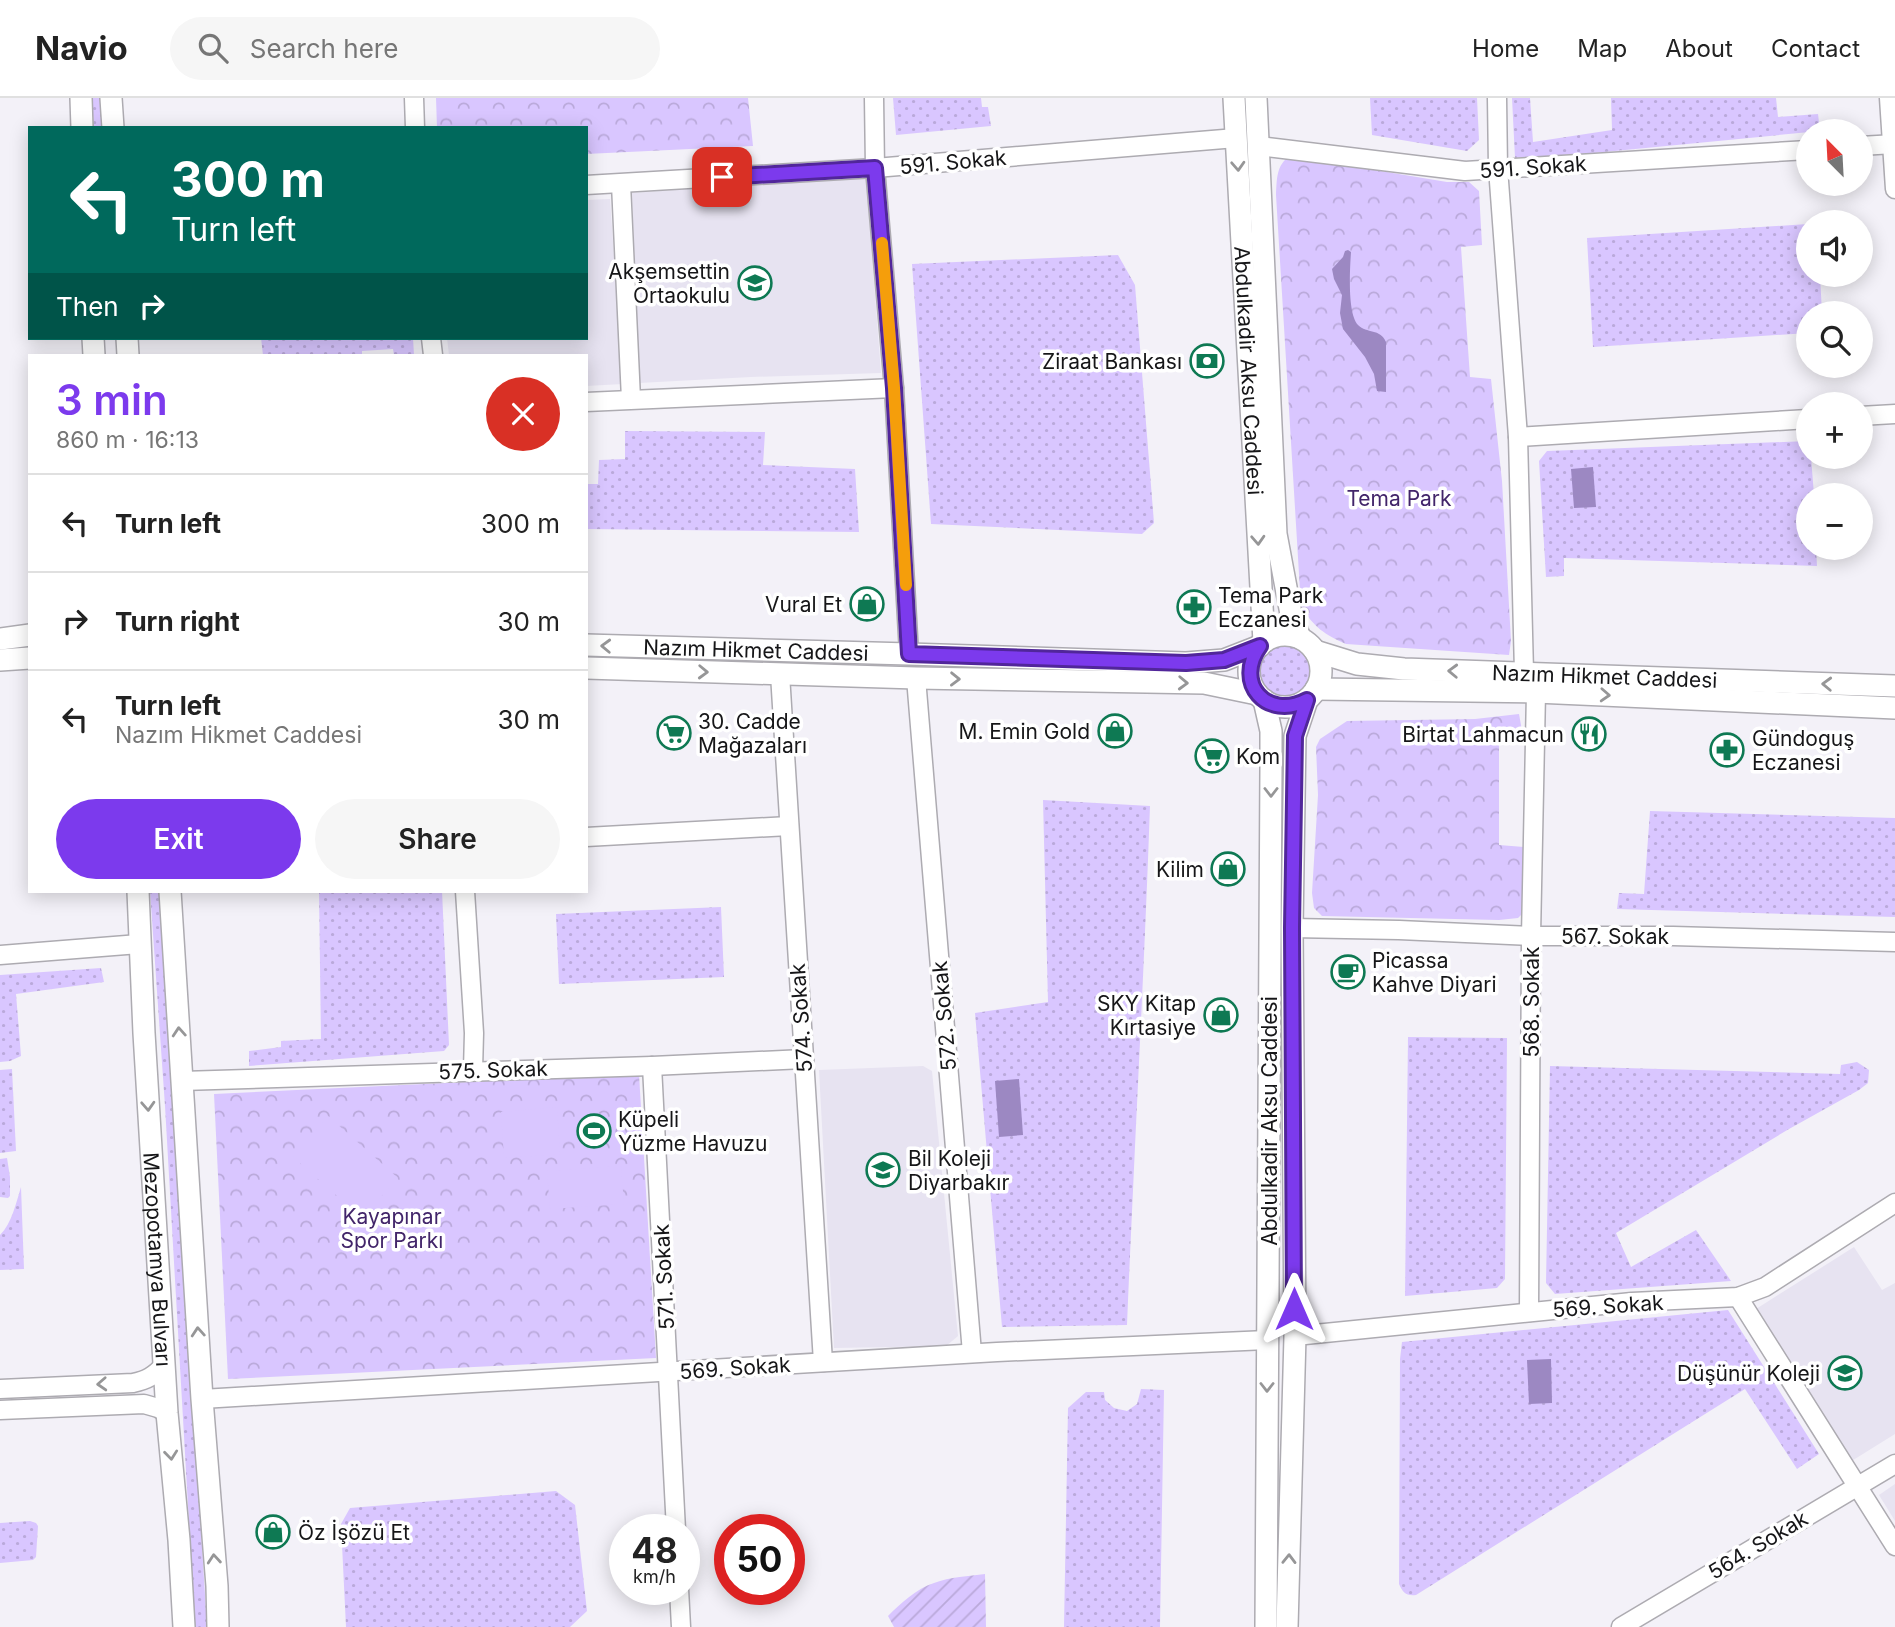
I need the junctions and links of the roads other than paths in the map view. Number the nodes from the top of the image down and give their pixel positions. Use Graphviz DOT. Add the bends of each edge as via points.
graph roads {
  1 [pos="80,98"];
  2 [pos="111,98"];
  3 [pos="414,98"];
  4 [pos="874,98"];
  5 [pos="1234,98"];
  6 [pos="1256,98"];
  7 [pos="1497,98"];
  8 [pos="1889,98"];
  9 [pos="82,126"];
  10 [pos="113,126"];
  11 [pos="415,126"];
  12 [pos="1236,138"];
  13 [pos="1894,144"];
  14 [pos="1873,145"];
  15 [pos="1259,146"];
  16 [pos="1796,151"];
  17 [pos="875,168"];
  18 [pos="1499,169"];
  19 [pos="621,184"];
  20 [pos="588,185"];
  21 [pos="1895,189"];
  22 [pos="894,388"];
  23 [pos="631,399"];
  24 [pos="588,402"];
  25 [pos="1895,414"];
  26 [pos="1873,415"];
  27 [pos="1796,420"];
  28 [pos="1518,437"];
  29 [pos="28,635"];
  30 [pos="0,639"];
  31 [pos="1262,644"];
  32 [pos="588,645"];
  33 [pos="1308,645"];
  34 [pos="909,654"];
  35 [pos="28,658"];
  36 [pos="0,660"];
  37 [pos="588,668"];
  38 [pos="1524,672"];
  39 [pos="780,674"];
  40 [pos="916,678"];
  41 [pos="1895,686"];
  42 [pos="1536,692"];
  43 [pos="1312,695"];
  44 [pos="1260,697"];
  45 [pos="1895,708"];
  46 [pos="789,826"];
  47 [pos="588,837"];
  48 [pos="138,893"];
  49 [pos="170,893"];
  50 [pos="465,893"];
  51 [pos="1292,928"];
  52 [pos="1531,936"];
  53 [pos="1895,942"];
  54 [pos="139,944"];
  55 [pos="0,955"];
  56 [pos="804,1059"];
  57 [pos="652,1066"];
  58 [pos="473,1070"];
  59 [pos="182,1080"];
  60 [pos="1895,1203"];
  61 [pos="1738,1297"];
  62 [pos="1529,1312"];
  63 [pos="1295,1336"];
  64 [pos="1267,1340"];
  65 [pos="972,1353"];
  66 [pos="823,1362"];
  67 [pos="164,1365"];
  68 [pos="670,1372"];
  69 [pos="0,1389"];
  70 [pos="202,1399"];
  71 [pos="0,1410"];
  72 [pos="167,1413"];
  73 [pos="1895,1464"];
  74 [pos="1857,1486"];
  75 [pos="675,1514"];
  76 [pos="1895,1546"];
  77 [pos="680,1605"];
  78 [pos="184,1627"];
  79 [pos="218,1627"];
  80 [pos="681,1627"];
  81 [pos="1266,1627"];
  82 [pos="1287,1627"];
  83 [pos="1621,1627"];
  1 -- 9 [label="main road"];
  2 -- 10 [label="main road"];
  3 -- 11 [label="street"];
  4 -- 17 [label="street"];
  5 -- 12 [label="main road, Abdulkadir Aksu Caddesi"];
  6 -- 15 [label="main road, Abdulkadir Aksu Caddesi"];
  7 -- 18 [label="street"];
  8 -- 13 [label="street"];
  12 -- 17 [label="street, 591. Sokak"];
  12 -- 31 [label="main road, Abdulkadir Aksu Caddesi, one-way"];
  13 -- 14 [label="street"];
  13 -- 21 [label="street"];
  15 -- 18 [label="street, 591. Sokak" via="1465,171"];
  15 -- 33 [label="main road, Abdulkadir Aksu Caddesi" via="1276,534 1291,614"];
  16 -- 18 [label="street, 591. Sokak"];
  17 -- 19 [label="street, 591. Sokak"];
  17 -- 22 [label="street"];
  18 -- 28 [label="street"];
  19 -- 20 [label="street, 591. Sokak"];
  19 -- 23 [label="street"];
  22 -- 23 [label="street"];
  22 -- 34 [label="street"];
  23 -- 24 [label="street"];
  25 -- 26 [label="street"];
  27 -- 28 [label="street"];
  28 -- 38 [label="street"];
  29 -- 30 [label="main road"];
  31 -- 33 [label="main road" via="1288,635"];
  31 -- 34 [label="main road, Nazım Hikmet Caddesi" via="1224,660 1186,663"];
  31 -- 44 [label="main road" via="1253,654 1249,675"];
  34 -- 32 [label="main road, Nazım Hikmet Caddesi, one-way"];
  38 -- 33 [label="main road, Nazım Hikmet Caddesi, one-way" via="1357,664"];
  33 -- 43 [label="main road" via="1321,663 1321,677"];
  35 -- 36 [label="main road"];
  37 -- 39 [label="main road, Nazım Hikmet Caddesi, one-way"];
  41 -- 38 [label="main road, Nazım Hikmet Caddesi, one-way"];
  39 -- 40 [label="main road, Nazım Hikmet Caddesi"];
  39 -- 46 [label="street, 574. Sokak"];
  40 -- 44 [label="main road, Nazım Hikmet Caddesi, one-way" via="1205,683"];
  40 -- 65 [label="street, 572. Sokak"];
  42 -- 43 [label="main road, Nazım Hikmet Caddesi"];
  42 -- 45 [label="main road, Nazım Hikmet Caddesi, one-way"];
  42 -- 52 [label="street, 568. Sokak"];
  43 -- 44 [label="main road" via="1296,706 1285,707"];
  43 -- 51 [label="main road, Abdulkadir Aksu Caddesi" via="1295,736"];
  44 -- 64 [label="main road, Abdulkadir Aksu Caddesi, one-way" via="1271,731"];
  46 -- 47 [label="street"];
  46 -- 56 [label="street, 574. Sokak"];
  48 -- 54 [label="main road, Mezopotamya Bulvarı"];
  59 -- 49 [label="main road, one-way"];
  50 -- 58 [label="street"];
  51 -- 52 [label="street, 567. Sokak"];
  51 -- 63 [label="main road, Abdulkadir Aksu Caddesi"];
  52 -- 53 [label="street, 567. Sokak"];
  52 -- 62 [label="street, 568. Sokak"];
  54 -- 55 [label="street"];
  54 -- 67 [label="main road, Mezopotamya Bulvarı, one-way"];
  56 -- 57 [label="street, 575. Sokak"];
  56 -- 66 [label="street, 574. Sokak"];
  57 -- 58 [label="street, 575. Sokak"];
  57 -- 68 [label="street, 571. Sokak"];
  58 -- 59 [label="street, 575. Sokak"];
  70 -- 59 [label="main road, one-way"];
  60 -- 61 [label="street, 569. Sokak" via="1765,1287"];
  61 -- 62 [label="street, 569. Sokak"];
  61 -- 74 [label="street"];
  62 -- 63 [label="street, 569. Sokak"];
  82 -- 63 [label="main road, Abdulkadir Aksu Caddesi, one-way"];
  64 -- 65 [label="street, 569. Sokak"];
  64 -- 81 [label="main road, Abdulkadir Aksu Caddesi, one-way"];
  65 -- 66 [label="street, 569. Sokak"];
  66 -- 68 [label="street, 569. Sokak"];
  67 -- 69 [label="street, one-way" via="145,1381 133,1383"];
  67 -- 72 [label="main road, Mezopotamya Bulvarı"];
  68 -- 70 [label="street, 569. Sokak"];
  68 -- 75 [label="street, 571. Sokak"];
  79 -- 70 [label="main road, one-way"];
  71 -- 72 [label="street" via="144,1404"];
  72 -- 78 [label="main road, Mezopotamya Bulvarı, one-way"];
  73 -- 74 [label="street, 564. Sokak"];
  74 -- 76 [label="street"];
  74 -- 83 [label="street, 564. Sokak"];
  77 -- 80 [label="street"];
}
